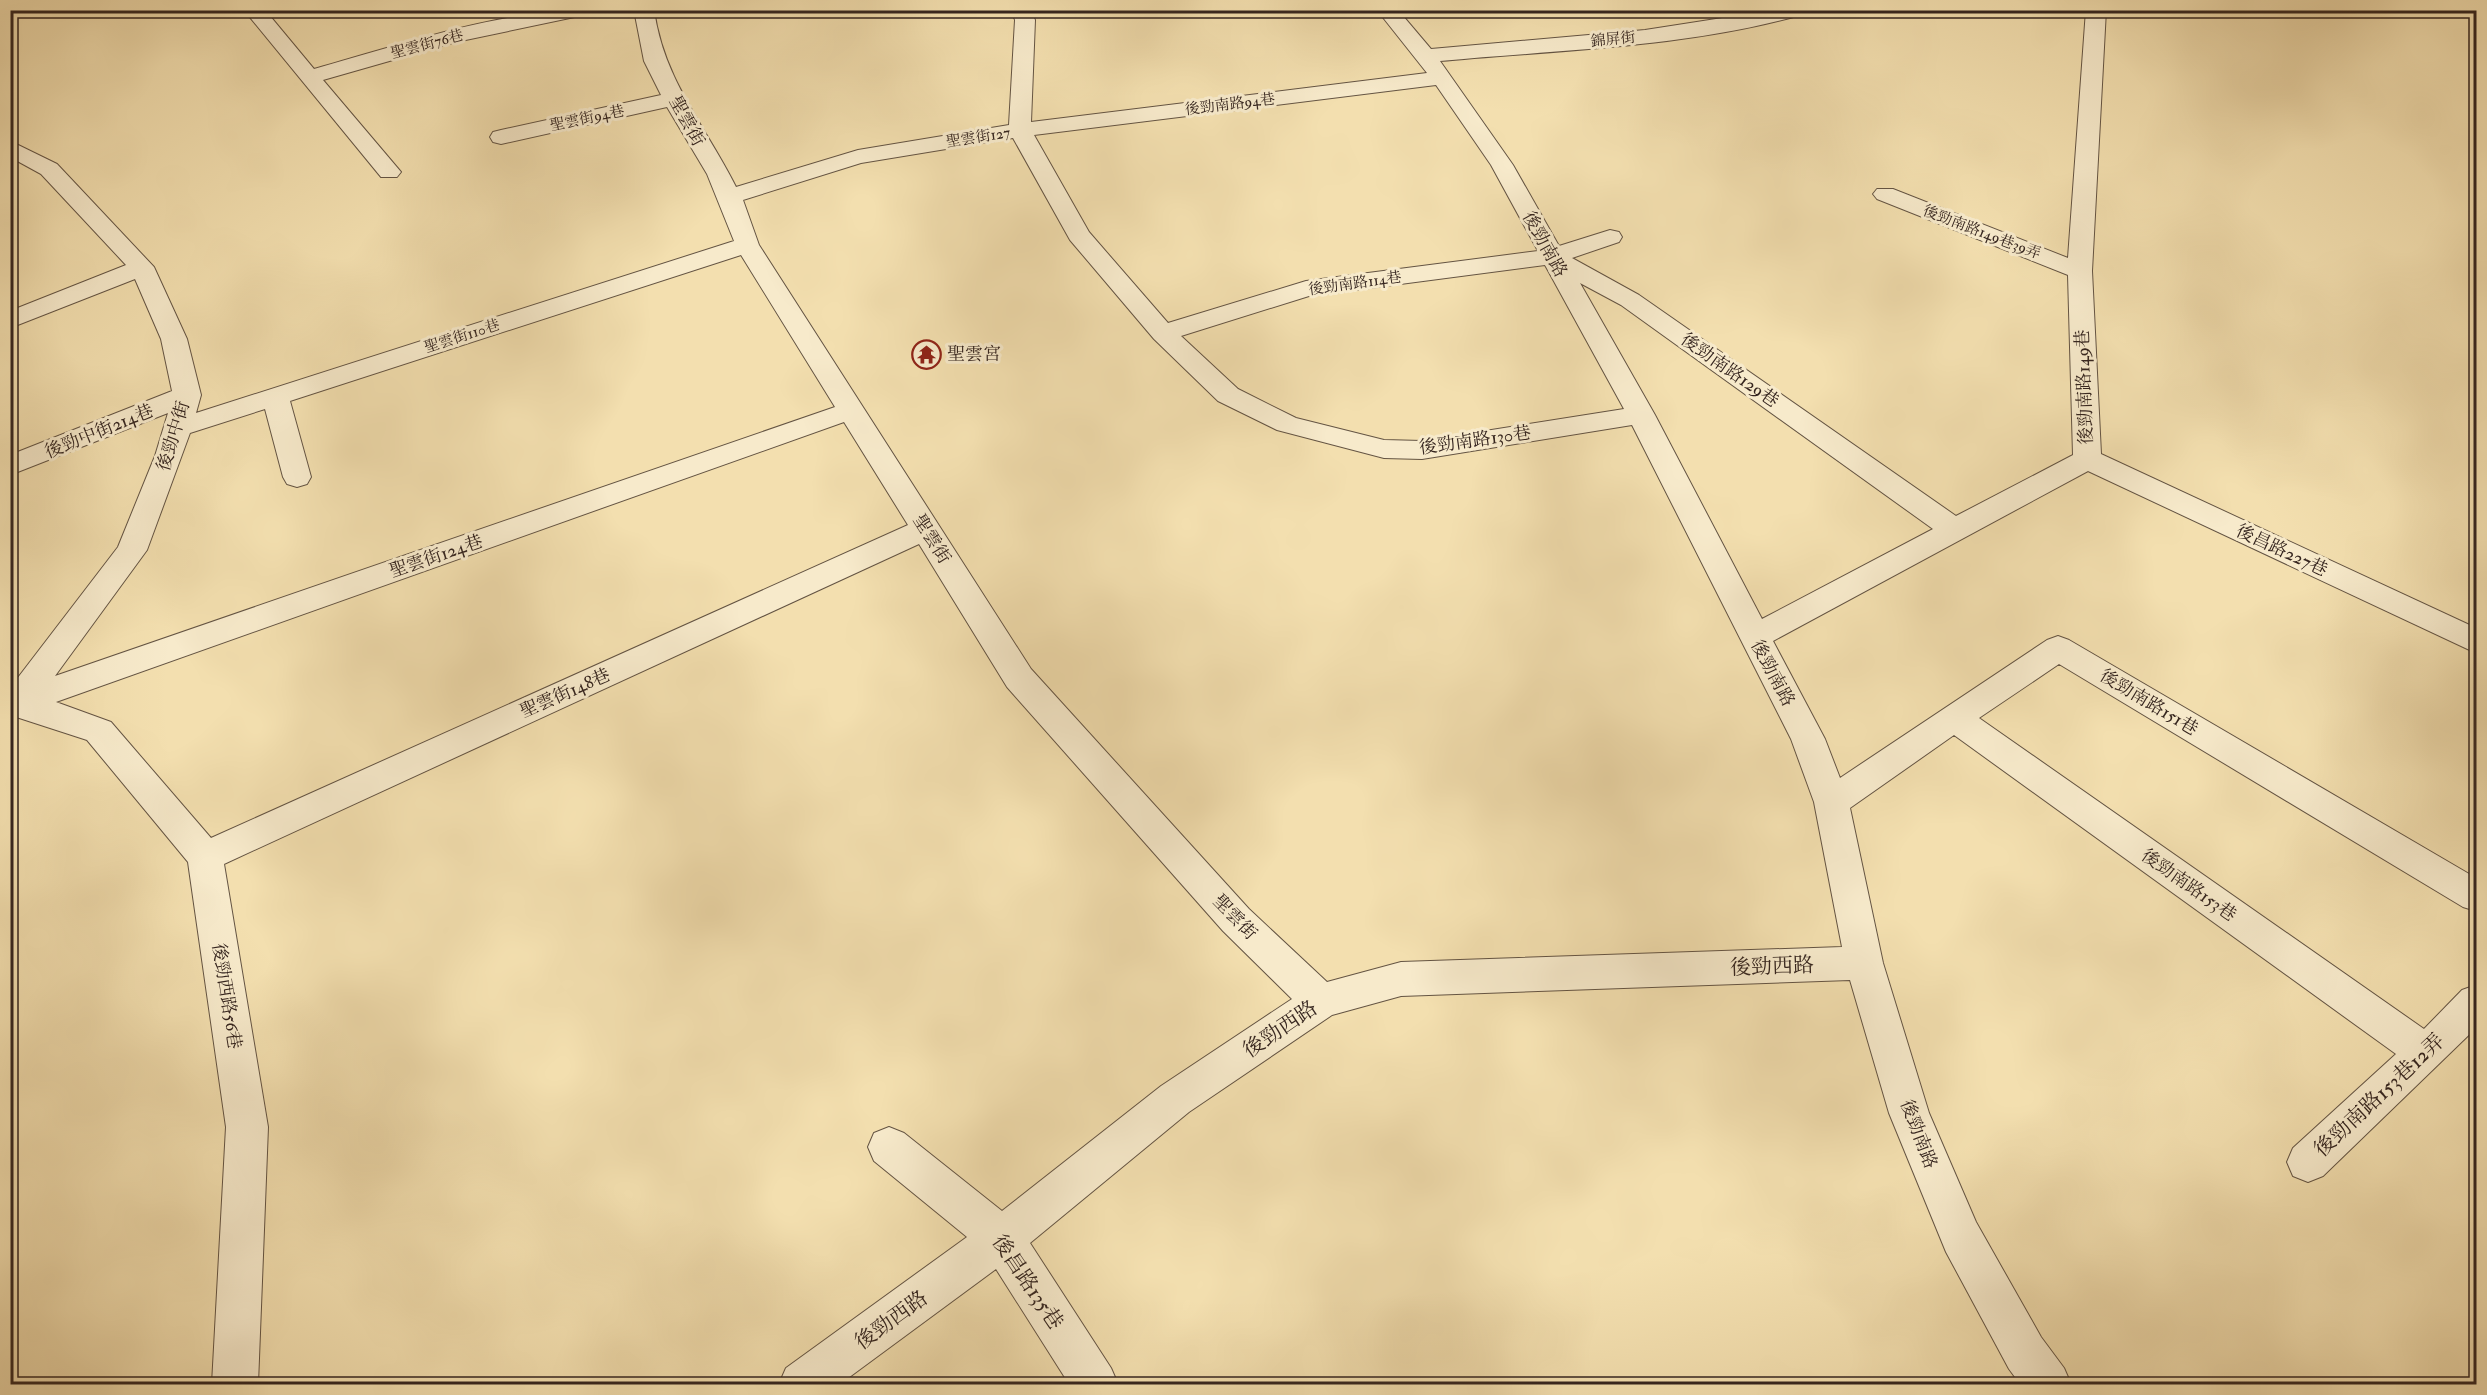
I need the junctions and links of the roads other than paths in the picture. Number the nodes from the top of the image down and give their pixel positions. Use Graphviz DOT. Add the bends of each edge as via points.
graph roads {
  1 [pos="254,10"];
  2 [pos="582,10"];
  3 [pos="644,10"];
  4 [pos="1021,10"];
  5 [pos="1387,10"];
  6 [pos="2096,10"];
  7 [pos="1792,11"];
  8 [pos="1433,67"];
  9 [pos="309,77"];
  10 [pos="674,99"];
  11 [pos="1020,130"];
  12 [pos="501,137"];
  13 [pos="10,148"];
  14 [pos="389,172"];
  15 [pos="1885,194"];
  16 [pos="730,196"];
  17 [pos="1610,237"];
  18 [pos="747,245"];
  19 [pos="1551,256"];
  20 [pos="142,267"];
  21 [pos="2080,271"];
  22 [pos="10,320"];
  23 [pos="1163,333"];
  24 [pos="187,395"];
  25 [pos="275,396"];
  26 [pos="852,410"];
  27 [pos="1641,415"];
  28 [pos="177,428"];
  29 [pos="2086,459"];
  30 [pos="10,466"];
  31 [pos="297,477"];
  32 [pos="1954,528"];
  33 [pos="926,529"];
  34 [pos="1754,637"];
  35 [pos="2476,641"];
  36 [pos="15,706"];
  37 [pos="1953,717"];
  38 [pos="1831,802"];
  39 [pos="205,857"];
  40 [pos="2476,896"];
  41 [pos="1864,963"];
  42 [pos="1321,1001"];
  43 [pos="2476,1002"];
  44 [pos="2426,1053"];
  45 [pos="889,1147"];
  46 [pos="2308,1162"];
  47 [pos="1002,1238"];
  48 [pos="235,1384"];
  49 [pos="802,1384"];
  50 [pos="1095,1384"];
  51 [pos="2048,1384"];
  1 -- 9 [label="street"];
  2 -- 9 [label="street, 聖雲街76巷" via="453,37"];
  3 -- 10 [label="street, 聖雲街" via="644,28 652,53"];
  4 -- 11 [label="street" via="1025,20"];
  5 -- 8 [label="street, 後勁南路"];
  6 -- 21 [label="street, 後勁南路149巷"];
  7 -- 8 [label="street, 錦屏街" via="1762,20"];
  8 -- 11 [label="street, 後勁南路94巷"];
  8 -- 19 [label="street, 後勁南路" via="1502,165"];
  9 -- 14 [label="street"];
  10 -- 12 [label="street, 聖雲街94巷"];
  10 -- 16 [label="street, 聖雲街"];
  11 -- 16 [label="street, 聖雲街127" via="858,157"];
  11 -- 23 [label="street, 聖雲街127" via="1079,236"];
  13 -- 20 [label="street, 後勁中街" via="49,169"];
  15 -- 21 [label="street, 後勁南路149巷39弄"];
  16 -- 18 [label="street, 聖雲街"];
  17 -- 19 [label="street"];
  18 -- 25 [label="street, 聖雲街110巷"];
  18 -- 26 [label="street, 聖雲街"];
  19 -- 23 [label="street, 後勁南路114巷" via="1306,289"];
  19 -- 27 [label="street, 後勁南路"];
  19 -- 32 [label="street, 後勁南路129巷" via="1630,300"];
  20 -- 22 [label="street"];
  20 -- 24 [label="street, 後勁中街" via="174,339"];
  21 -- 29 [label="street, 後勁南路149巷"];
  23 -- 27 [label="street, 後勁南路130巷" via="1228,395 1244,404 1287,424 1384,449 1422,450"];
  24 -- 28 [label="street, 後勁中街"];
  24 -- 30 [label="street, 後勁中街214巷"];
  25 -- 28 [label="street, 聖雲街110巷"];
  25 -- 31 [label="street"];
  26 -- 33 [label="street, 聖雲街"];
  26 -- 36 [label="street, 聖雲街124巷"];
  27 -- 34 [label="street, 後勁南路"];
  28 -- 36 [label="street, 後勁中街" via="170,456 132,550"];
  29 -- 32 [label="street, 後勁南路149巷"];
  29 -- 35 [label="street, 後昌路227巷"];
  32 -- 34 [label="street, 後勁南路149巷"];
  33 -- 39 [label="street, 聖雲街148巷"];
  33 -- 42 [label="street, 聖雲街" via="1019,678 1236,920"];
  34 -- 38 [label="street, 後勁南路" via="1808,739"];
  36 -- 39 [label="street" via="99,731"];
  37 -- 38 [label="street, 後勁南路151巷"];
  37 -- 40 [label="street, 後勁南路151巷" via="2058,648"];
  37 -- 44 [label="street, 後勁南路153巷"];
  38 -- 41 [label="street, 後勁南路"];
  39 -- 48 [label="street, 後勁西路56巷" via="247,1127"];
  41 -- 42 [label="street, 後勁西路" via="1401,979"];
  41 -- 51 [label="street, 後勁南路" via="1909,1113 1961,1237 2025,1353"];
  42 -- 47 [label="street, 後勁西路" via="1175,1099"];
  43 -- 44 [label="street, 後勁南路153巷12弄"];
  44 -- 46 [label="street, 後勁南路153巷12弄"];
  45 -- 47 [label="street, 後昌路135巷"];
  47 -- 49 [label="street, 後勁西路"];
  47 -- 50 [label="street, 後昌路135巷"];
}
